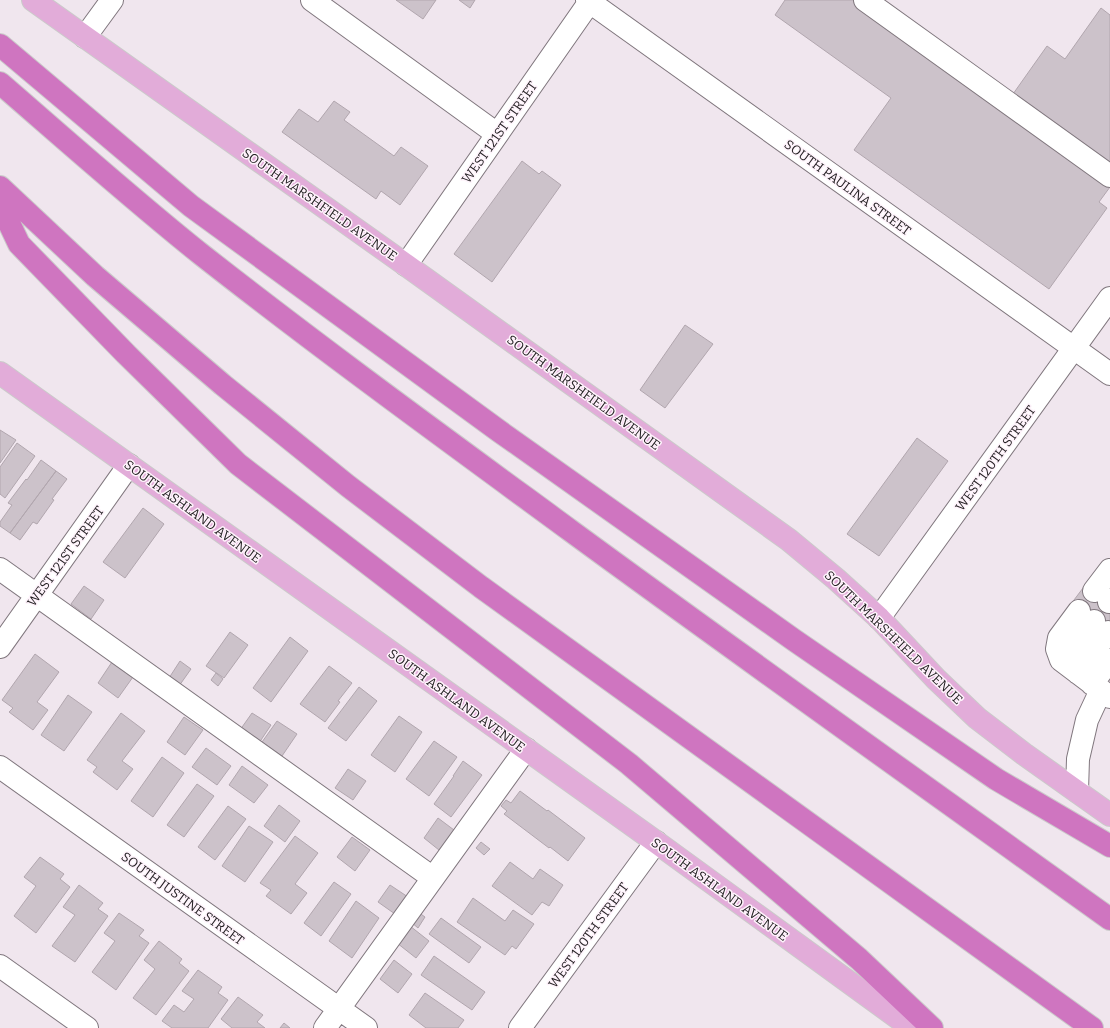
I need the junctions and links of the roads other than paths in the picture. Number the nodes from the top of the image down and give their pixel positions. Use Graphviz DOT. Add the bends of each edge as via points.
graph roads {
  1 [pos="33,0"];
  2 [pos="112,0"];
  3 [pos="312,0"];
  4 [pos="865,0"];
  5 [pos="589,1"];
  6 [pos="85,37"];
  7 [pos="0,46"];
  8 [pos="0,83"];
  9 [pos="497,134"];
  10 [pos="1110,176"];
  11 [pos="0,187"];
  12 [pos="0,204"];
  13 [pos="406,265"];
  14 [pos="1110,298"];
  15 [pos="1074,349"];
  16 [pos="0,373"];
  17 [pos="1110,374"];
  18 [pos="130,465"];
  19 [pos="0,569"];
  20 [pos="1110,570"];
  21 [pos="37,596"];
  22 [pos="1104,598"];
  23 [pos="879,618"];
  24 [pos="0,647"];
  25 [pos="1110,660"];
  26 [pos="1095,685"];
  27 [pos="526,749"];
  28 [pos="0,767"];
  29 [pos="1077,792"];
  30 [pos="1110,815"];
  31 [pos="656,842"];
  32 [pos="1110,846"];
  33 [pos="433,878"];
  34 [pos="1110,919"];
  35 [pos="0,966"];
  36 [pos="339,1009"];
  37 [pos="87,1028"];
  38 [pos="325,1028"];
  39 [pos="366,1028"];
  40 [pos="520,1028"];
  41 [pos="912,1028"];
  42 [pos="932,1028"];
  43 [pos="1092,1028"];
  1 -- 6 [label="main road, SOUTH MARSHFIELD AVENUE"];
  2 -- 6 [label="street"];
  3 -- 9 [label="street"];
  4 -- 10 [label="street"];
  5 -- 9 [label="street, WEST 121ST STREET"];
  5 -- 15 [label="street, SOUTH PAULINA STREET"];
  6 -- 13 [label="main road, SOUTH MARSHFIELD AVENUE"];
  7 -- 32 [label="highway" via="191,206 493,426 794,640 996,779"];
  8 -- 34 [label="highway" via="134,200 325,349 710,632"];
  9 -- 13 [label="street, WEST 121ST STREET"];
  11 -- 43 [label="highway" via="106,286 348,486 488,592"];
  12 -- 42 [label="highway" via="19,244 238,464 629,764 859,959"];
  13 -- 23 [label="main road, SOUTH MARSHFIELD AVENUE" via="789,540"];
  14 -- 15 [label="street, WEST 120TH STREET"];
  15 -- 17 [label="street, SOUTH PAULINA STREET"];
  15 -- 23 [label="street, WEST 120TH STREET"];
  16 -- 18 [label="main road, SOUTH ASHLAND AVENUE"];
  18 -- 21 [label="street, WEST 121ST STREET"];
  18 -- 27 [label="main road, SOUTH ASHLAND AVENUE"];
  19 -- 21 [label="street"];
  20 -- 22 [label="street"];
  21 -- 24 [label="street, WEST 121ST STREET"];
  21 -- 33 [label="street"];
  23 -- 29 [label="main road, SOUTH MARSHFIELD AVENUE" via="977,718"];
  25 -- 26 [label="street"];
  26 -- 26 [label="street" via="1062,660 1057,649 1059,638 1094,622"];
  26 -- 29 [label="street" via="1078,759"];
  27 -- 31 [label="main road, SOUTH ASHLAND AVENUE"];
  27 -- 33 [label="street"];
  28 -- 36 [label="street, SOUTH JUSTINE STREET"];
  29 -- 30 [label="main road, SOUTH MARSHFIELD AVENUE"];
  31 -- 40 [label="street, WEST 120TH STREET"];
  31 -- 41 [label="main road, SOUTH ASHLAND AVENUE"];
  33 -- 36 [label="street"];
  35 -- 37 [label="street"];
  36 -- 38 [label="street"];
  36 -- 39 [label="street, SOUTH JUSTINE STREET"];
}
